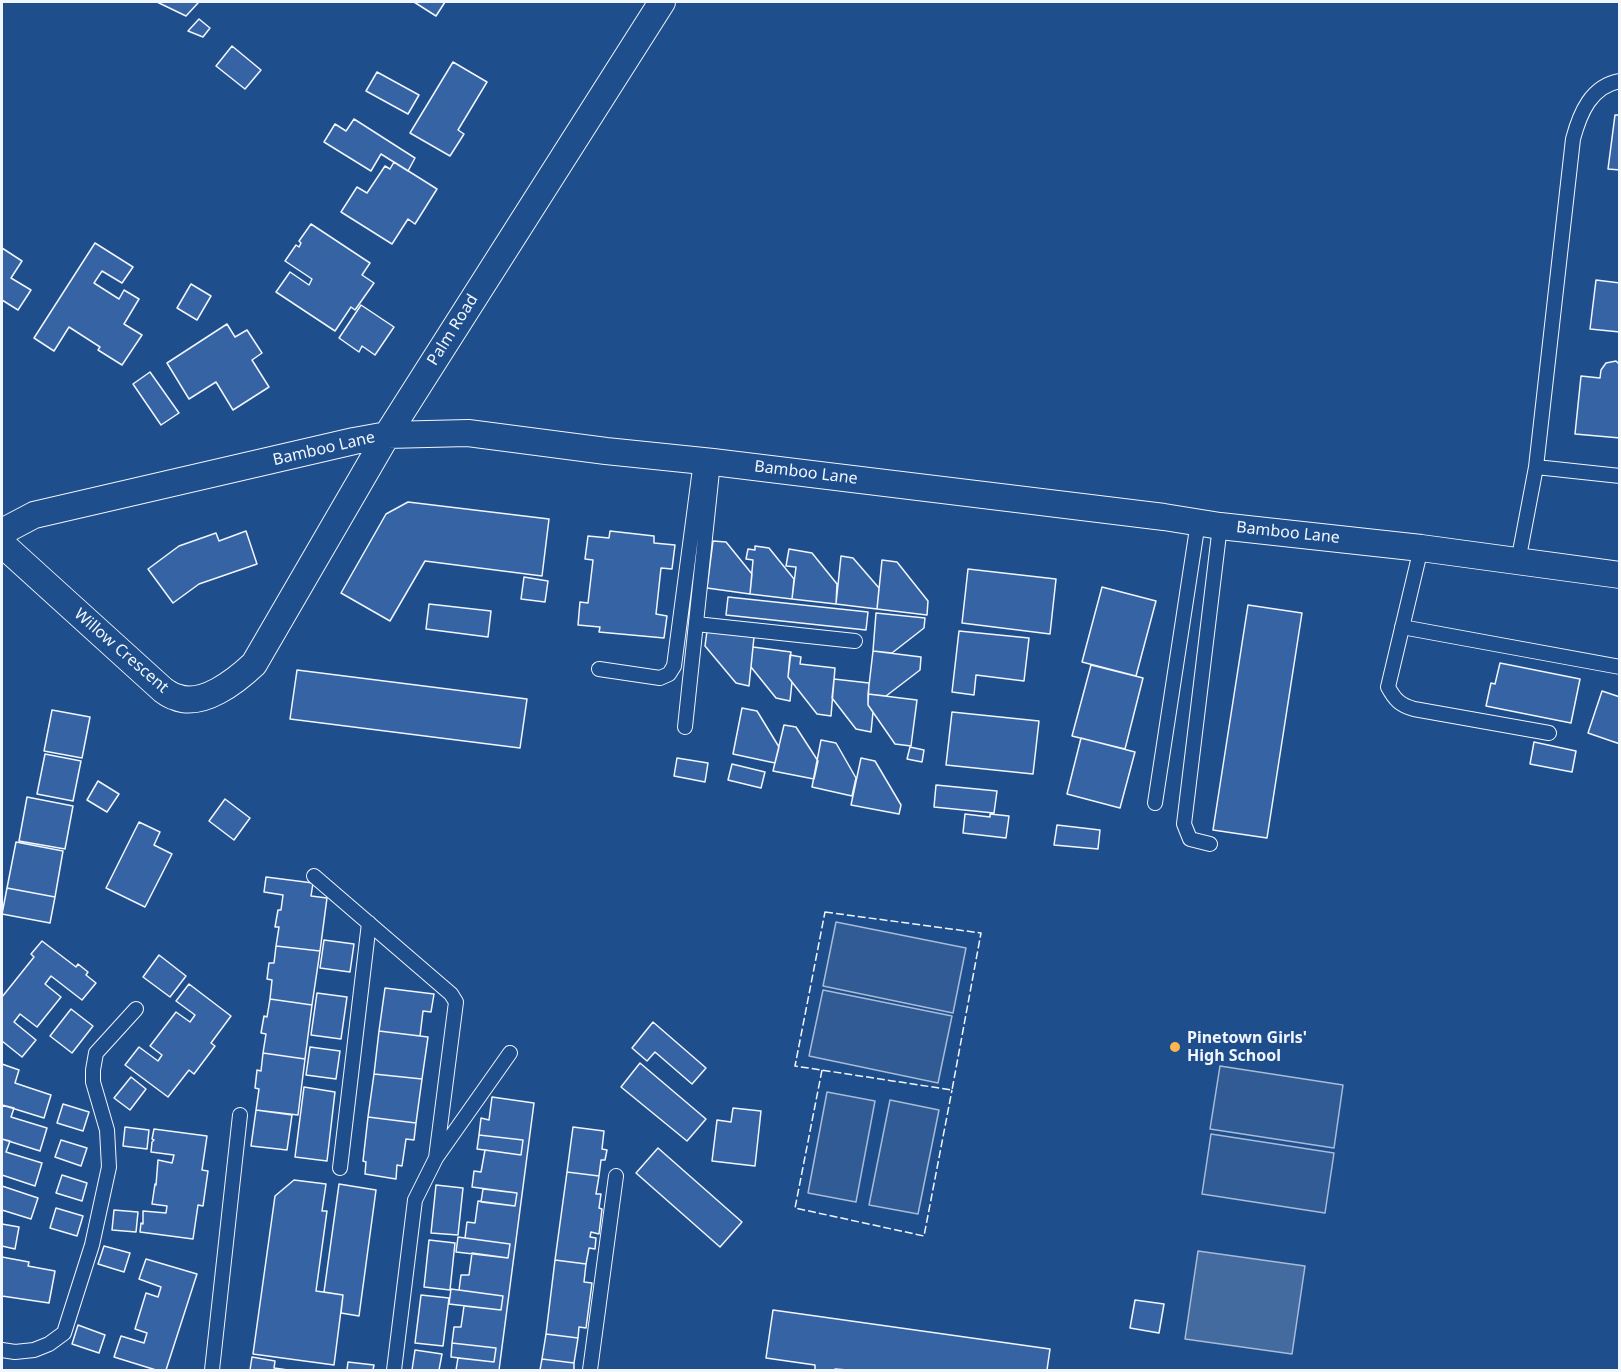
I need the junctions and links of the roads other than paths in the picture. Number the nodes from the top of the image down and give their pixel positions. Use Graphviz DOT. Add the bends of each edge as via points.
graph roads {
  1 [pos="662,2"];
  2 [pos="1620,81"];
  3 [pos="387,435"];
  4 [pos="707,461"];
  5 [pos="1536,467"];
  6 [pos="1620,476"];
  7 [pos="1209,524"];
  8 [pos="2,532"];
  9 [pos="2,544"];
  10 [pos="1421,549"];
  11 [pos="1518,562"];
  12 [pos="1620,575"];
  13 [pos="696,624"];
  14 [pos="1402,627"];
  15 [pos="855,641"];
  16 [pos="254,664"];
  17 [pos="1620,667"];
  18 [pos="599,669"];
  19 [pos="685,727"];
  20 [pos="1549,733"];
  21 [pos="1155,803"];
  22 [pos="1210,844"];
  23 [pos="314,876"];
  24 [pos="369,923"];
  25 [pos="136,1009"];
  26 [pos="510,1053"];
  27 [pos="240,1115"];
  28 [pos="436,1158"];
  29 [pos="340,1168"];
  30 [pos="616,1176"];
  31 [pos="2,1350"];
  32 [pos="212,1371"];
  33 [pos="394,1371"];
  34 [pos="590,1371"];
  1 -- 3 [label="street, Palm Road"];
  2 -- 5 [label="lane" via="1609,82 1589,99 1573,139"];
  3 -- 4 [label="street, Bamboo Lane" via="468,433"];
  3 -- 8 [label="street, Bamboo Lane" via="34,515"];
  3 -- 16 [label="street, Palm Road"];
  4 -- 7 [label="street, Bamboo Lane"];
  4 -- 13 [label="lane"];
  4 -- 18 [label="lane" via="674,666 660,678"];
  5 -- 6 [label="lane"];
  5 -- 11 [label="lane"];
  7 -- 10 [label="street, Bamboo Lane"];
  7 -- 21 [label="lane"];
  7 -- 22 [label="lane" via="1184,824 1190,839"];
  9 -- 16 [label="street, Willow Crescent" via="163,690 178,698 193,700 211,694 236,681"];
  10 -- 11 [label="street, Bamboo Lane"];
  10 -- 14 [label="lane"];
  11 -- 12 [label="street, Bamboo Lane"];
  13 -- 15 [label="lane"];
  13 -- 19 [label="lane"];
  14 -- 17 [label="lane"];
  14 -- 20 [label="lane" via="1388,687 1401,705"];
  23 -- 24 [label="lane"];
  24 -- 28 [label="lane" via="456,1002"];
  24 -- 29 [label="lane"];
  25 -- 31 [label="lane" via="96,1053 93,1082 107,1130 109,1167 92,1245 64,1333 34,1350"];
  26 -- 28 [label="lane"];
  27 -- 32 [label="lane"];
  28 -- 33 [label="lane" via="415,1200"];
  30 -- 34 [label="lane"];
}
